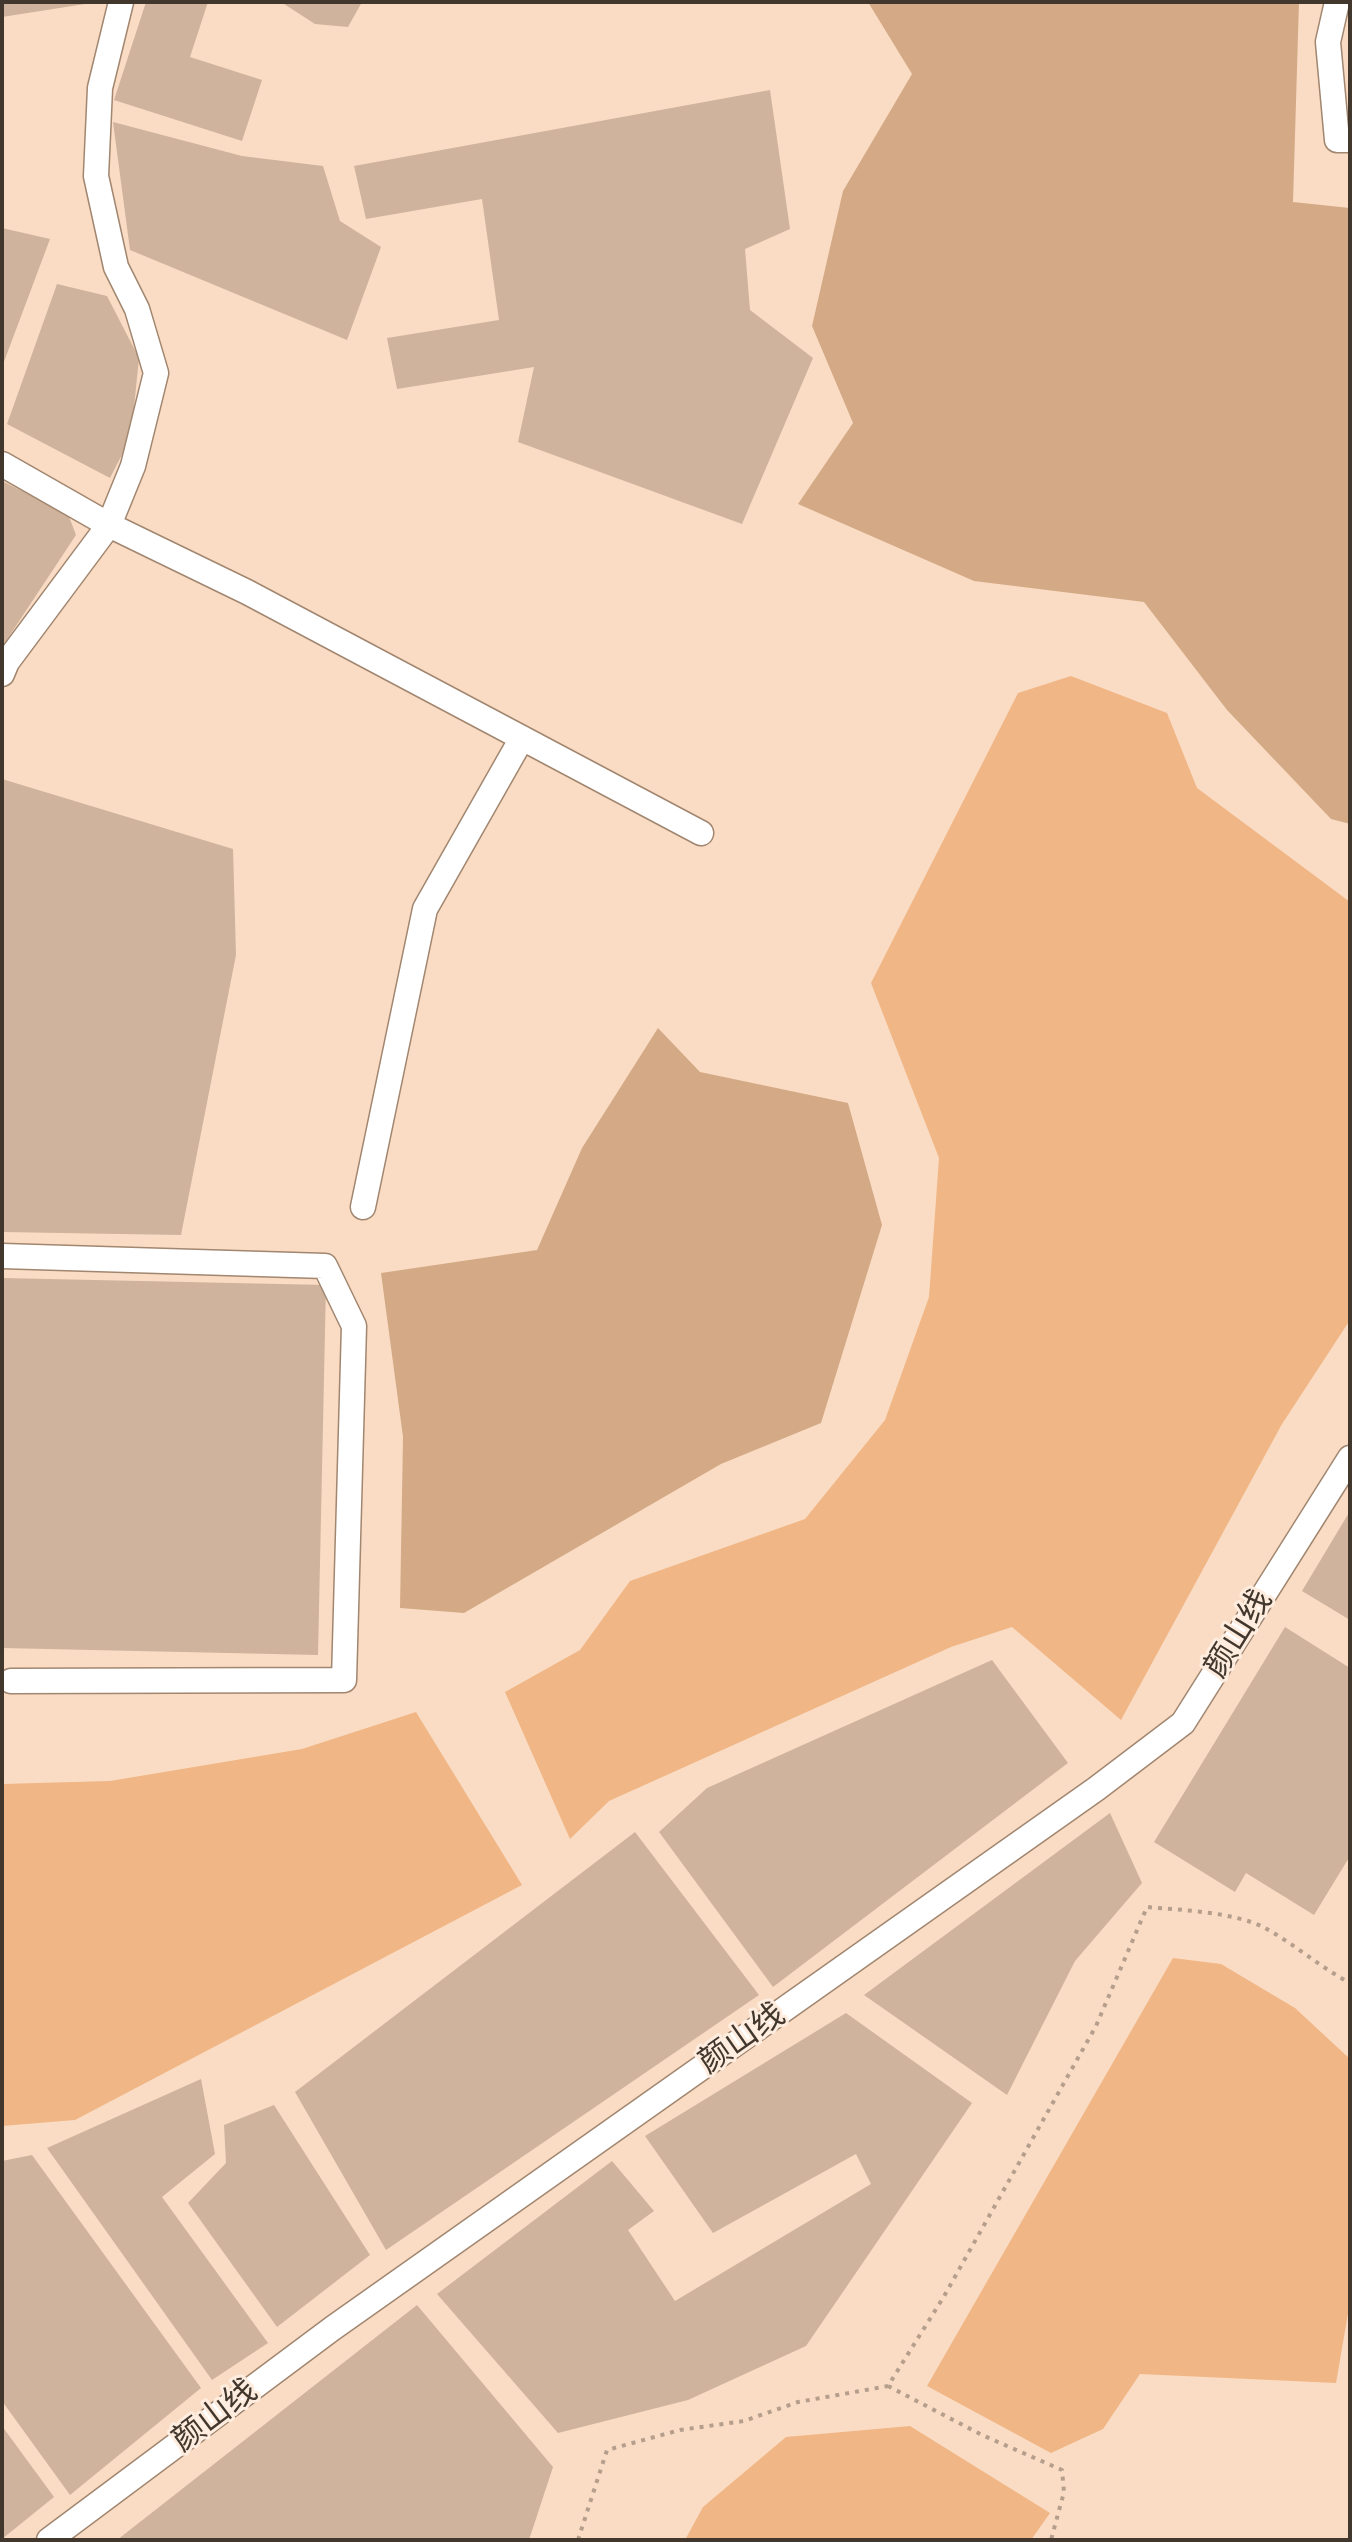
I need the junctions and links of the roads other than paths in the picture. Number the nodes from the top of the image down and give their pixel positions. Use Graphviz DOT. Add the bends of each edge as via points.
graph roads {
  1 [pos="121,2"];
  2 [pos="1337,2"];
  3 [pos="1350,140"];
  4 [pos="2,464"];
  5 [pos="109,525"];
  6 [pos="2,674"];
  7 [pos="522,738"];
  8 [pos="701,833"];
  9 [pos="363,1207"];
  10 [pos="2,1256"];
  11 [pos="1350,1458"];
  12 [pos="11,1681"];
  13 [pos="49,2540"];
  1 -- 5 [label="street" via="100,88 96,176 116,267 137,309 156,373 133,466"];
  2 -- 3 [label="street" via="1328,42 1337,140"];
  4 -- 5 [label="street"];
  5 -- 6 [label="street"];
  5 -- 7 [label="street"];
  7 -- 8 [label="street"];
  7 -- 9 [label="street" via="425,909"];
  10 -- 12 [label="street" via="325,1266 354,1326 344,1680"];
  11 -- 13 [label="street, 颜山线" via="1183,1723 333,2328"];
}
